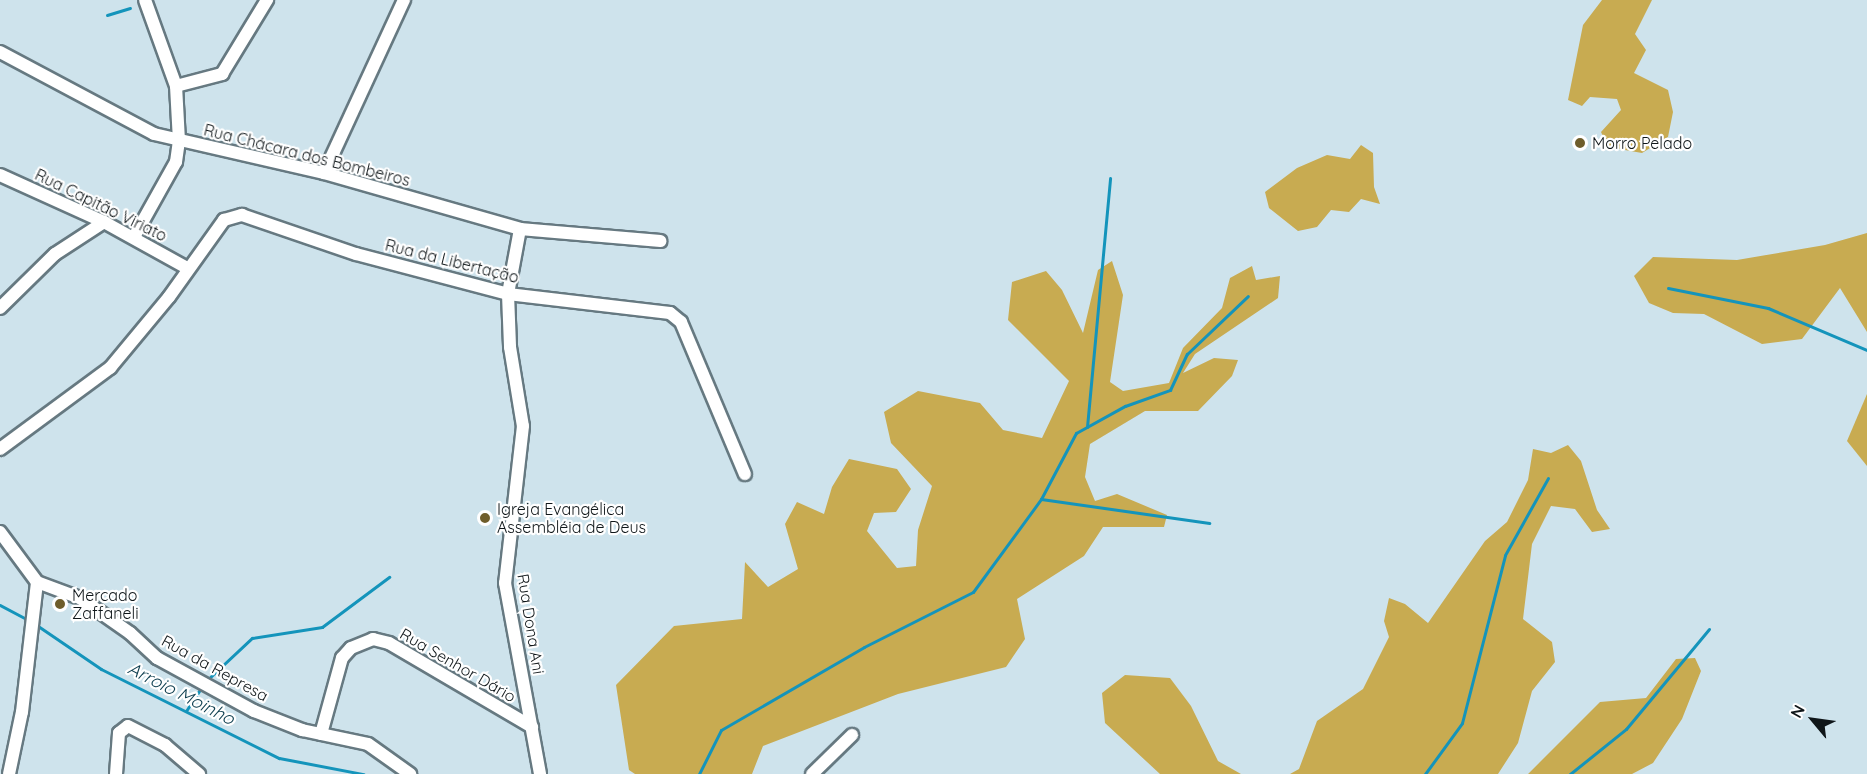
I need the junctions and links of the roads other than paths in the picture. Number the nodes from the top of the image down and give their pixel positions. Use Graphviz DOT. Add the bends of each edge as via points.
graph roads {
  1 [pos="145,0"];
  2 [pos="267,0"];
  3 [pos="404,0"];
  4 [pos="0,52"];
  5 [pos="176,86"];
  6 [pos="179,141"];
  7 [pos="324,173"];
  8 [pos="0,174"];
  9 [pos="104,222"];
  10 [pos="520,230"];
  11 [pos="134,237"];
  12 [pos="660,241"];
  13 [pos="187,268"];
  14 [pos="508,294"];
  15 [pos="0,308"];
  16 [pos="0,449"];
  17 [pos="745,474"];
  18 [pos="0,532"];
  19 [pos="37,582"];
  20 [pos="532,727"];
  21 [pos="321,734"];
  22 [pos="852,735"];
  23 [pos="9,774"];
  24 [pos="116,774"];
  25 [pos="199,774"];
  26 [pos="410,774"];
  27 [pos="540,774"];
  28 [pos="812,774"];
  1 -- 5 [label="street"];
  2 -- 5 [label="street" via="222,74"];
  3 -- 7 [label="street"];
  4 -- 6 [label="street, Rua Chácara dos Bombeiros" via="154,134"];
  5 -- 6 [label="street"];
  6 -- 7 [label="street, Rua Chácara dos Bombeiros"];
  6 -- 11 [label="street" via="176,162"];
  7 -- 10 [label="street, Rua Chácara dos Bombeiros"];
  8 -- 9 [label="street, Rua Capitão Viriato"];
  9 -- 11 [label="street, Rua Capitão Viriato"];
  9 -- 15 [label="street" via="55,254"];
  10 -- 12 [label="street, Rua Chácara dos Bombeiros"];
  10 -- 14 [label="street, Rua Dona Ani"];
  11 -- 13 [label="street, Rua Capitão Viriato"];
  13 -- 14 [label="street, Rua da Libertação" via="224,220 242,214 356,254"];
  13 -- 16 [label="street, Rua da Libertação" via="169,297 110,368"];
  14 -- 17 [label="street, Rua da Libertação" via="670,313 681,322"];
  14 -- 20 [label="street, Rua Dona Ani" via="510,347 523,426 506,583"];
  18 -- 19 [label="street"];
  19 -- 21 [label="street, Rua da Represa" via="80,598 130,633 157,658 254,711"];
  19 -- 23 [label="street" via="22,712"];
  20 -- 21 [label="street, Rua Senhor Dário" via="388,643 374,639 351,648 342,657"];
  20 -- 27 [label="street, Rua Dona Ani"];
  21 -- 26 [label="street, Rua da Represa" via="368,744"];
  22 -- 28 [label="street"];
  24 -- 25 [label="street" via="119,733 128,726 165,745"];
}
